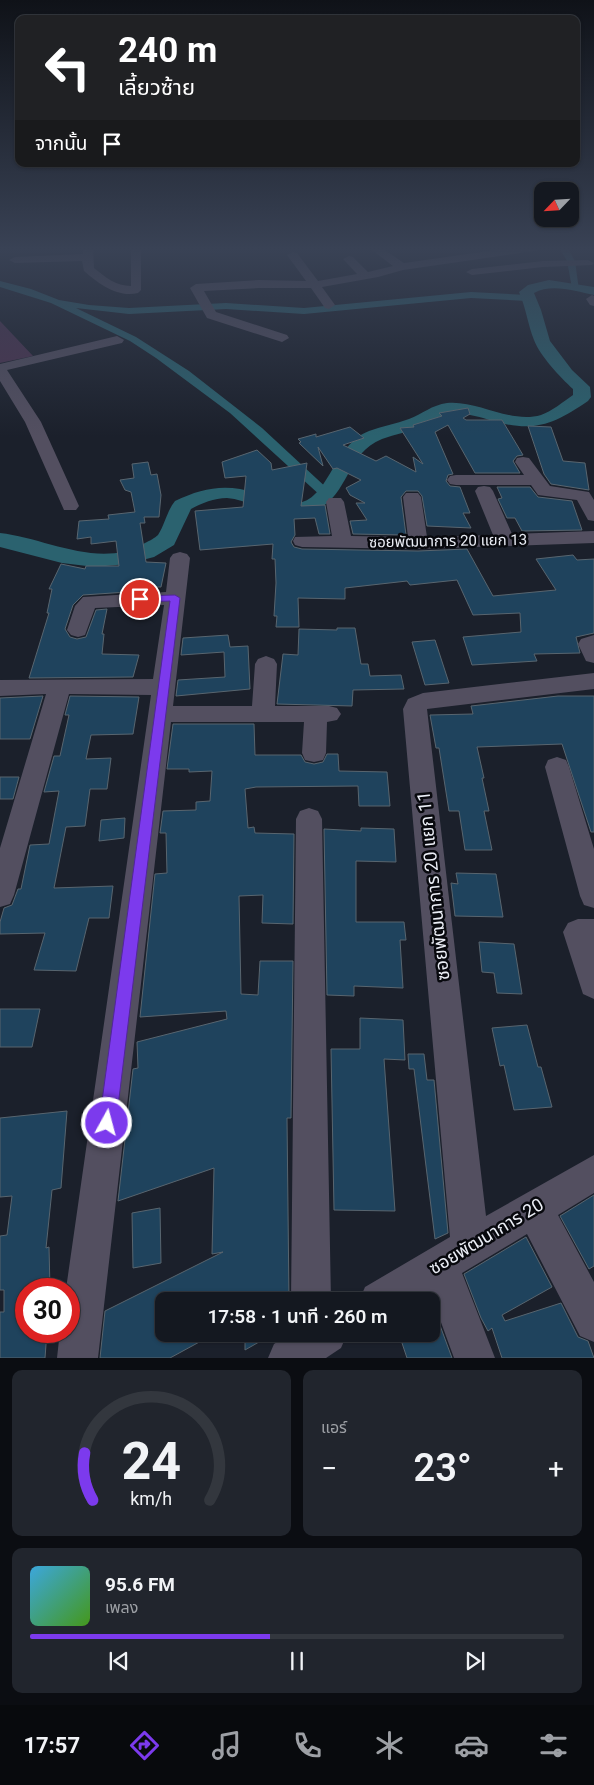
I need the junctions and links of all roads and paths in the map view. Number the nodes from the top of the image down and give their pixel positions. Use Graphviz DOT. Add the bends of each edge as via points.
graph roads {
  1 [pos="208,310"];
  2 [pos="282,338"];
  3 [pos="117,340"];
  4 [pos="0,369"];
  5 [pos="523,462"];
  6 [pos="456,480"];
  7 [pos="535,480"];
  8 [pos="484,491"];
  9 [pos="412,497"];
  10 [pos="335,502"];
  11 [pos="70,506"];
  12 [pos="594,516"];
  13 [pos="594,537"];
  14 [pos="505,540"];
  15 [pos="302,541"];
  16 [pos="343,542"];
  17 [pos="418,543"];
  18 [pos="180,558"];
  19 [pos="175,598"];
  20 [pos="78,630"];
  21 [pos="594,642"];
  22 [pos="594,656"];
  23 [pos="266,664"];
  24 [pos="594,681"];
  25 [pos="60,686"];
  26 [pos="0,688"];
  27 [pos="162,700"];
  28 [pos="263,714"];
  29 [pos="314,752"];
  30 [pos="557,767"];
  31 [pos="309,819"];
  32 [pos="0,895"];
  33 [pos="594,896"];
  34 [pos="594,932"];
  35 [pos="594,984"];
  36 [pos="594,1173"];
  37 [pos="534,1208"];
  38 [pos="455,1255"];
  39 [pos="312,1292"];
  40 [pos="394,1292"];
  41 [pos="594,1322"];
  42 [pos="77,1358"];
  43 [pos="475,1358"];
  1 -- 2 [label="street" via="210,315"];
  3 -- 4 [label="street"];
  4 -- 11 [label="street" via="33,422"];
  5 -- 7 [label="street"];
  6 -- 7 [label="street"];
  7 -- 12 [label="street" via="547,493 582,496"];
  8 -- 14 [label="street"];
  9 -- 17 [label="street"];
  10 -- 16 [label="street"];
  13 -- 14 [label="street, ซอยพัฒนาการ 20 แยก 13"];
  14 -- 17 [label="street, ซอยพัฒนาการ 20 แยก 13"];
  15 -- 16 [label="street, ซอยพัฒนาการ 20 แยก 13"];
  16 -- 17 [label="street, ซอยพัฒนาการ 20 แยก 13"];
  18 -- 19 [label="street"];
  19 -- 20 [label="street" via="90,602 85,606"];
  19 -- 27 [label="street"];
  21 -- 22 [label="street" via="589,644"];
  23 -- 28 [label="street"];
  24 -- 38 [label="street, ซอยพัฒนาการ 20 แยก 11" via="423,701 415,709"];
  25 -- 26 [label="street"];
  25 -- 27 [label="street"];
  25 -- 32 [label="street"];
  27 -- 28 [label="street"];
  27 -- 42 [label="street"];
  28 -- 29 [label="street" via="323,714"];
  30 -- 33 [label="street"];
  31 -- 39 [label="street"];
  34 -- 35 [label="street" via="578,932"];
  36 -- 37 [label="street, ซอยพัฒนาการ 20"];
  37 -- 38 [label="street, ซอยพัฒนาการ 20"];
  37 -- 41 [label="street"];
  38 -- 40 [label="street, ซอยพัฒนาการ 20"];
  38 -- 43 [label="street"];
}
